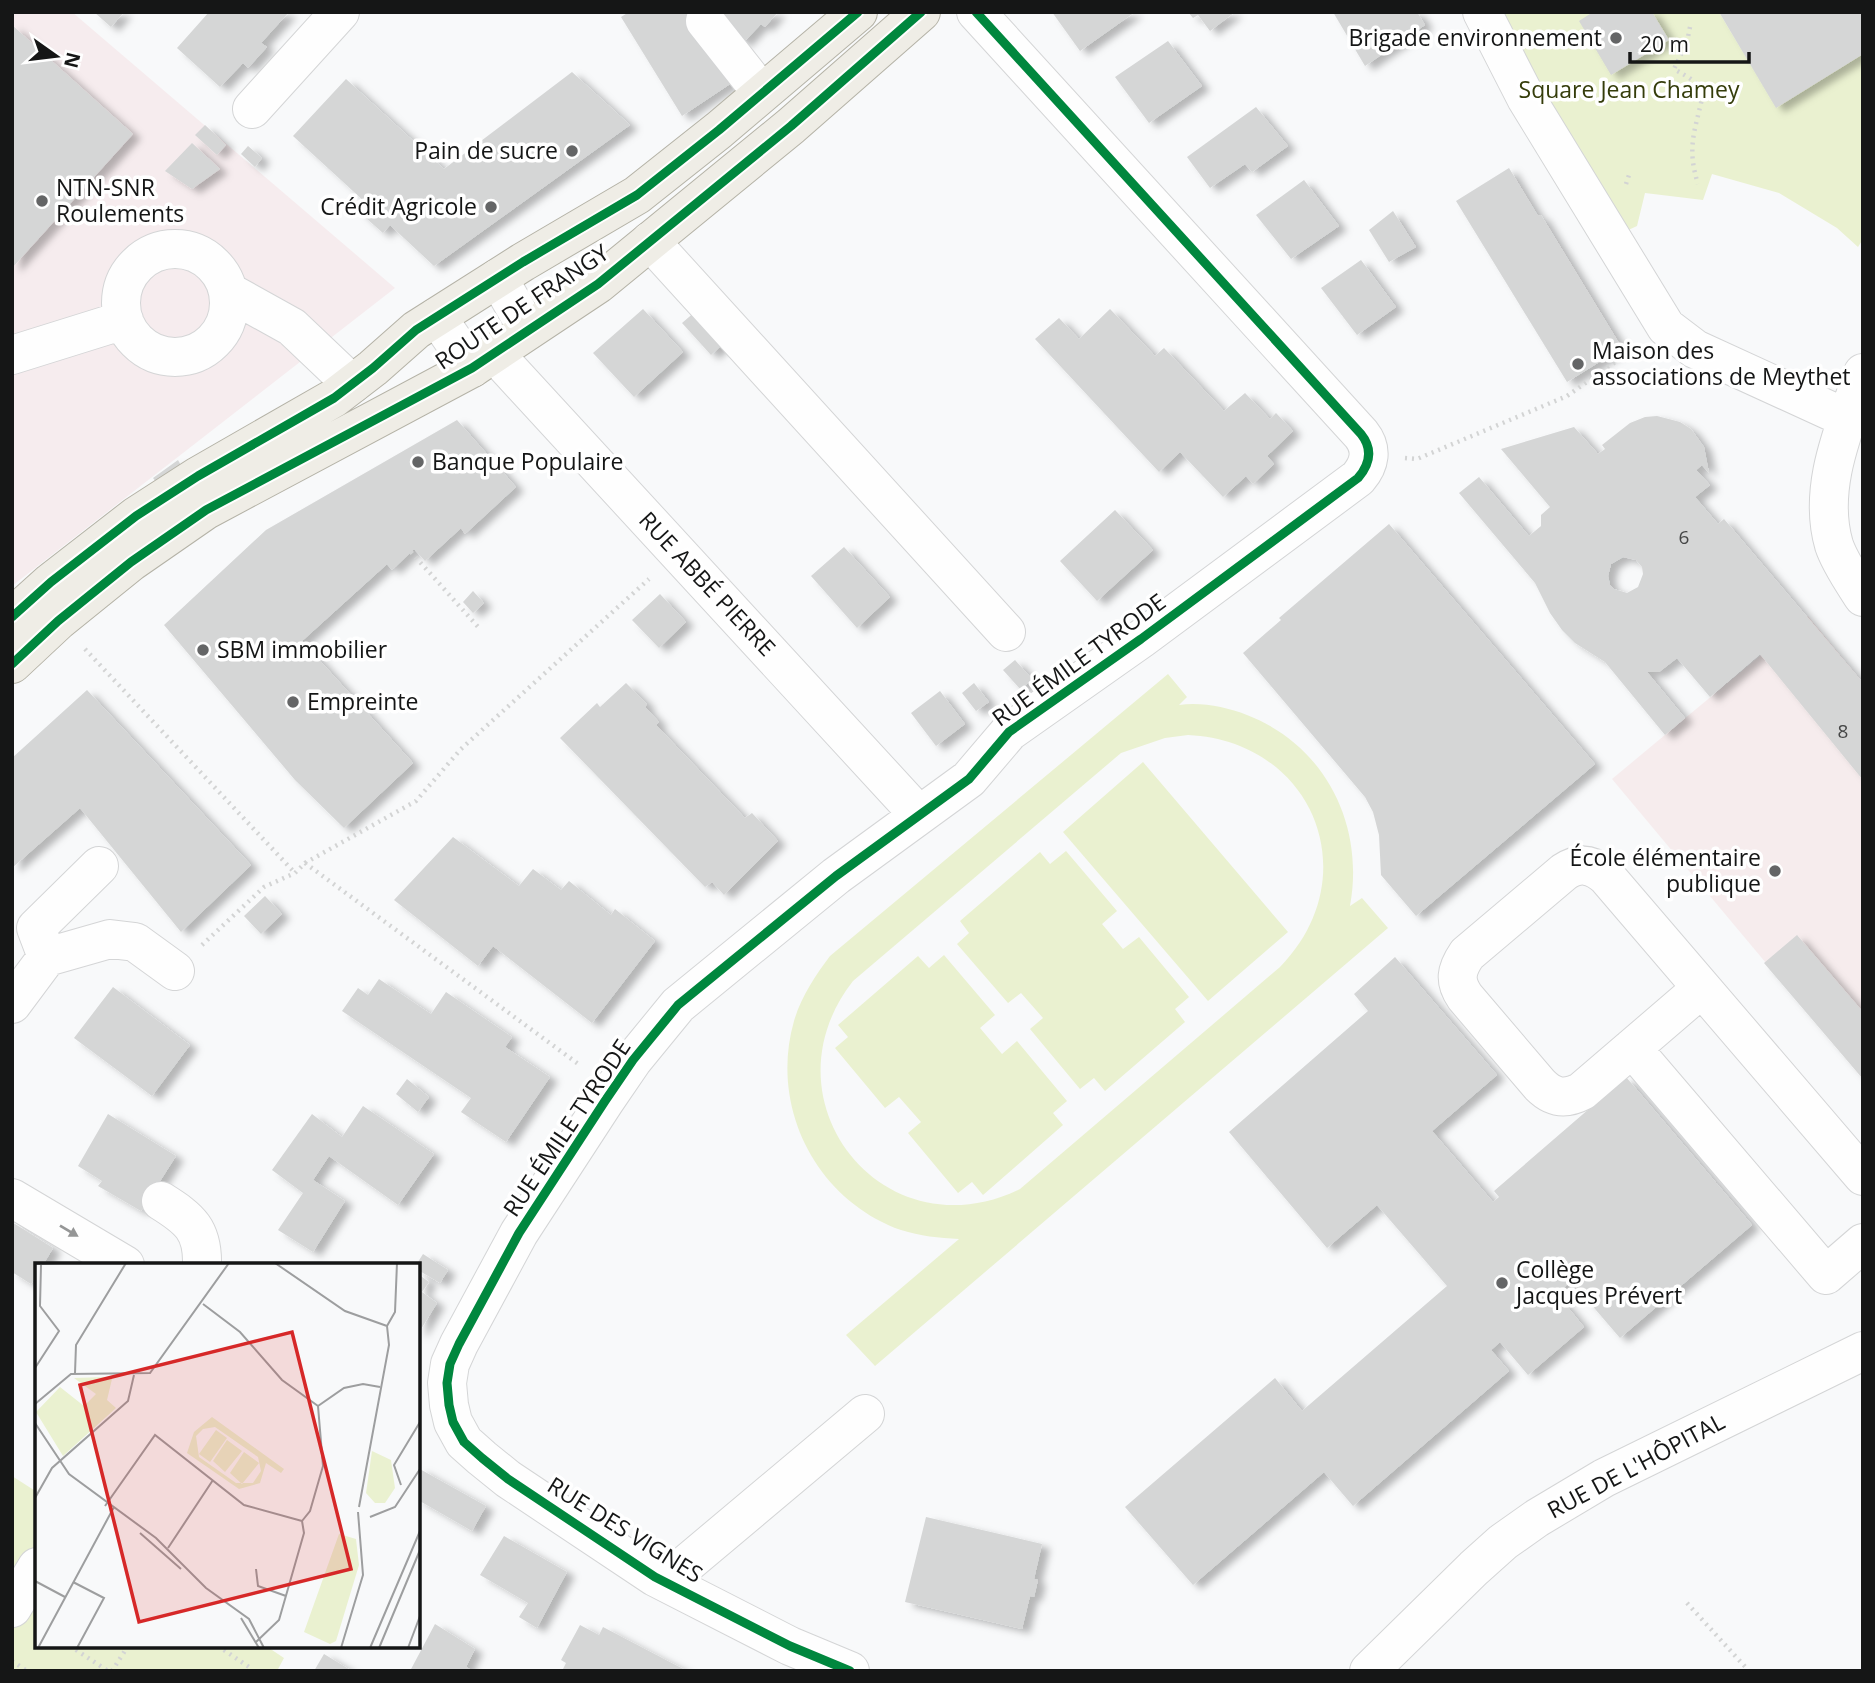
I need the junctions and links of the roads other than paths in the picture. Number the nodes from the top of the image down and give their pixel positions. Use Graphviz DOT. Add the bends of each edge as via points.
graph roads {
  1 [pos="340,12"];
  2 [pos="858,12"];
  3 [pos="976,12"];
  4 [pos="1482,12"];
  5 [pos="905,18"];
  6 [pos="705,21"];
  7 [pos="761,93"];
  8 [pos="252,109"];
  9 [pos="650,241"];
  10 [pos="498,278"];
  11 [pos="229,292"];
  12 [pos="437,317"];
  13 [pos="124,320"];
  14 [pos="292,327"];
  15 [pos="528,330"];
  16 [pos="216,340"];
  17 [pos="12,355"];
  18 [pos="483,360"];
  19 [pos="1863,373"];
  20 [pos="352,384"];
  21 [pos="1848,419"];
  22 [pos="1863,597"];
  23 [pos="12,617"];
  24 [pos="1006,632"];
  25 [pos="12,664"];
  26 [pos="919,815"];
  27 [pos="99,866"];
  28 [pos="47,957"];
  29 [pos="176,971"];
  30 [pos="1702,988"];
  31 [pos="12,1004"];
  32 [pos="1632,1048"];
  33 [pos="1863,1176"];
  34 [pos="12,1198"];
  35 [pos="162,1201"];
  36 [pos="1863,1243"];
  37 [pos="122,1263"];
  38 [pos="202,1263"];
  39 [pos="1863,1351"];
  40 [pos="434,1407"];
  41 [pos="865,1414"];
  42 [pos="35,1570"];
  43 [pos="665,1582"];
  44 [pos="12,1608"];
  45 [pos="849,1671"];
  46 [pos="1369,1671"];
  1 -- 8 [label="street"];
  2 -- 7 [label="main road, ROUTE DE FRANGY"];
  3 -- 26 [label="street, RUE ÉMILE TYRODE" via="1360,433 1369,458 1358,478 1009,732 969,779"];
  4 -- 21 [label="street" via="1526,98 1666,327 1695,349"];
  5 -- 9 [label="main road, ROUTE DE FRANGY" via="791,126"];
  6 -- 7 [label="street"];
  7 -- 10 [label="main road, ROUTE DE FRANGY" via="636,195"];
  9 -- 15 [label="main road, ROUTE DE FRANGY" via="598,284"];
  9 -- 24 [label="street"];
  10 -- 12 [label="main road, ROUTE DE FRANGY"];
  10 -- 15 [label="street"];
  11 -- 13 [label="street" via="212,263 182,249 164,250 133,268 121,302"];
  11 -- 14 [label="street"];
  11 -- 16 [label="street" via="225,325"];
  12 -- 18 [label="street, RUE ABBÉ PIERRE"];
  12 -- 20 [label="main road, ROUTE DE FRANGY"];
  13 -- 16 [label="street" via="142,346 172,358 203,350"];
  13 -- 17 [label="street"];
  14 -- 16 [label="street"];
  14 -- 20 [label="street"];
  15 -- 18 [label="main road, ROUTE DE FRANGY"];
  18 -- 25 [label="main road, ROUTE DE FRANGY" via="206,510 131,562"];
  18 -- 26 [label="street, RUE ABBÉ PIERRE" via="678,552"];
  19 -- 21 [label="street"];
  20 -- 23 [label="main road, ROUTE DE FRANGY" via="136,516"];
  21 -- 22 [label="street" via="1831,472 1830,526 1835,548"];
  26 -- 40 [label="street, RUE ÉMILE TYRODE" via="835,876 678,1004 613,1089 519,1233 464,1332"];
  27 -- 28 [label="street" via="36,928"];
  28 -- 29 [label="street" via="122,939 145,948"];
  28 -- 31 [label="street"];
  30 -- 32 [label="street"];
  30 -- 32 [label="street" via="1606,876 1583,864 1564,872 1467,954 1460,965 1457,978 1465,997 1549,1094 1562,1097 1582,1091"];
  30 -- 33 [label="street"];
  32 -- 36 [label="street" via="1826,1275"];
  34 -- 37 [label="street, one-way"];
  35 -- 38 [label="street" via="196,1229"];
  39 -- 46 [label="street, RUE DE L'HÔPITAL" via="1604,1478 1537,1518 1474,1567"];
  40 -- 43 [label="street, RUE DES VIGNES" via="453,1422 464,1442 508,1479"];
  41 -- 43 [label="street"];
  42 -- 44 [label="street"];
  43 -- 45 [label="street, RUE DES VIGNES"];
}
